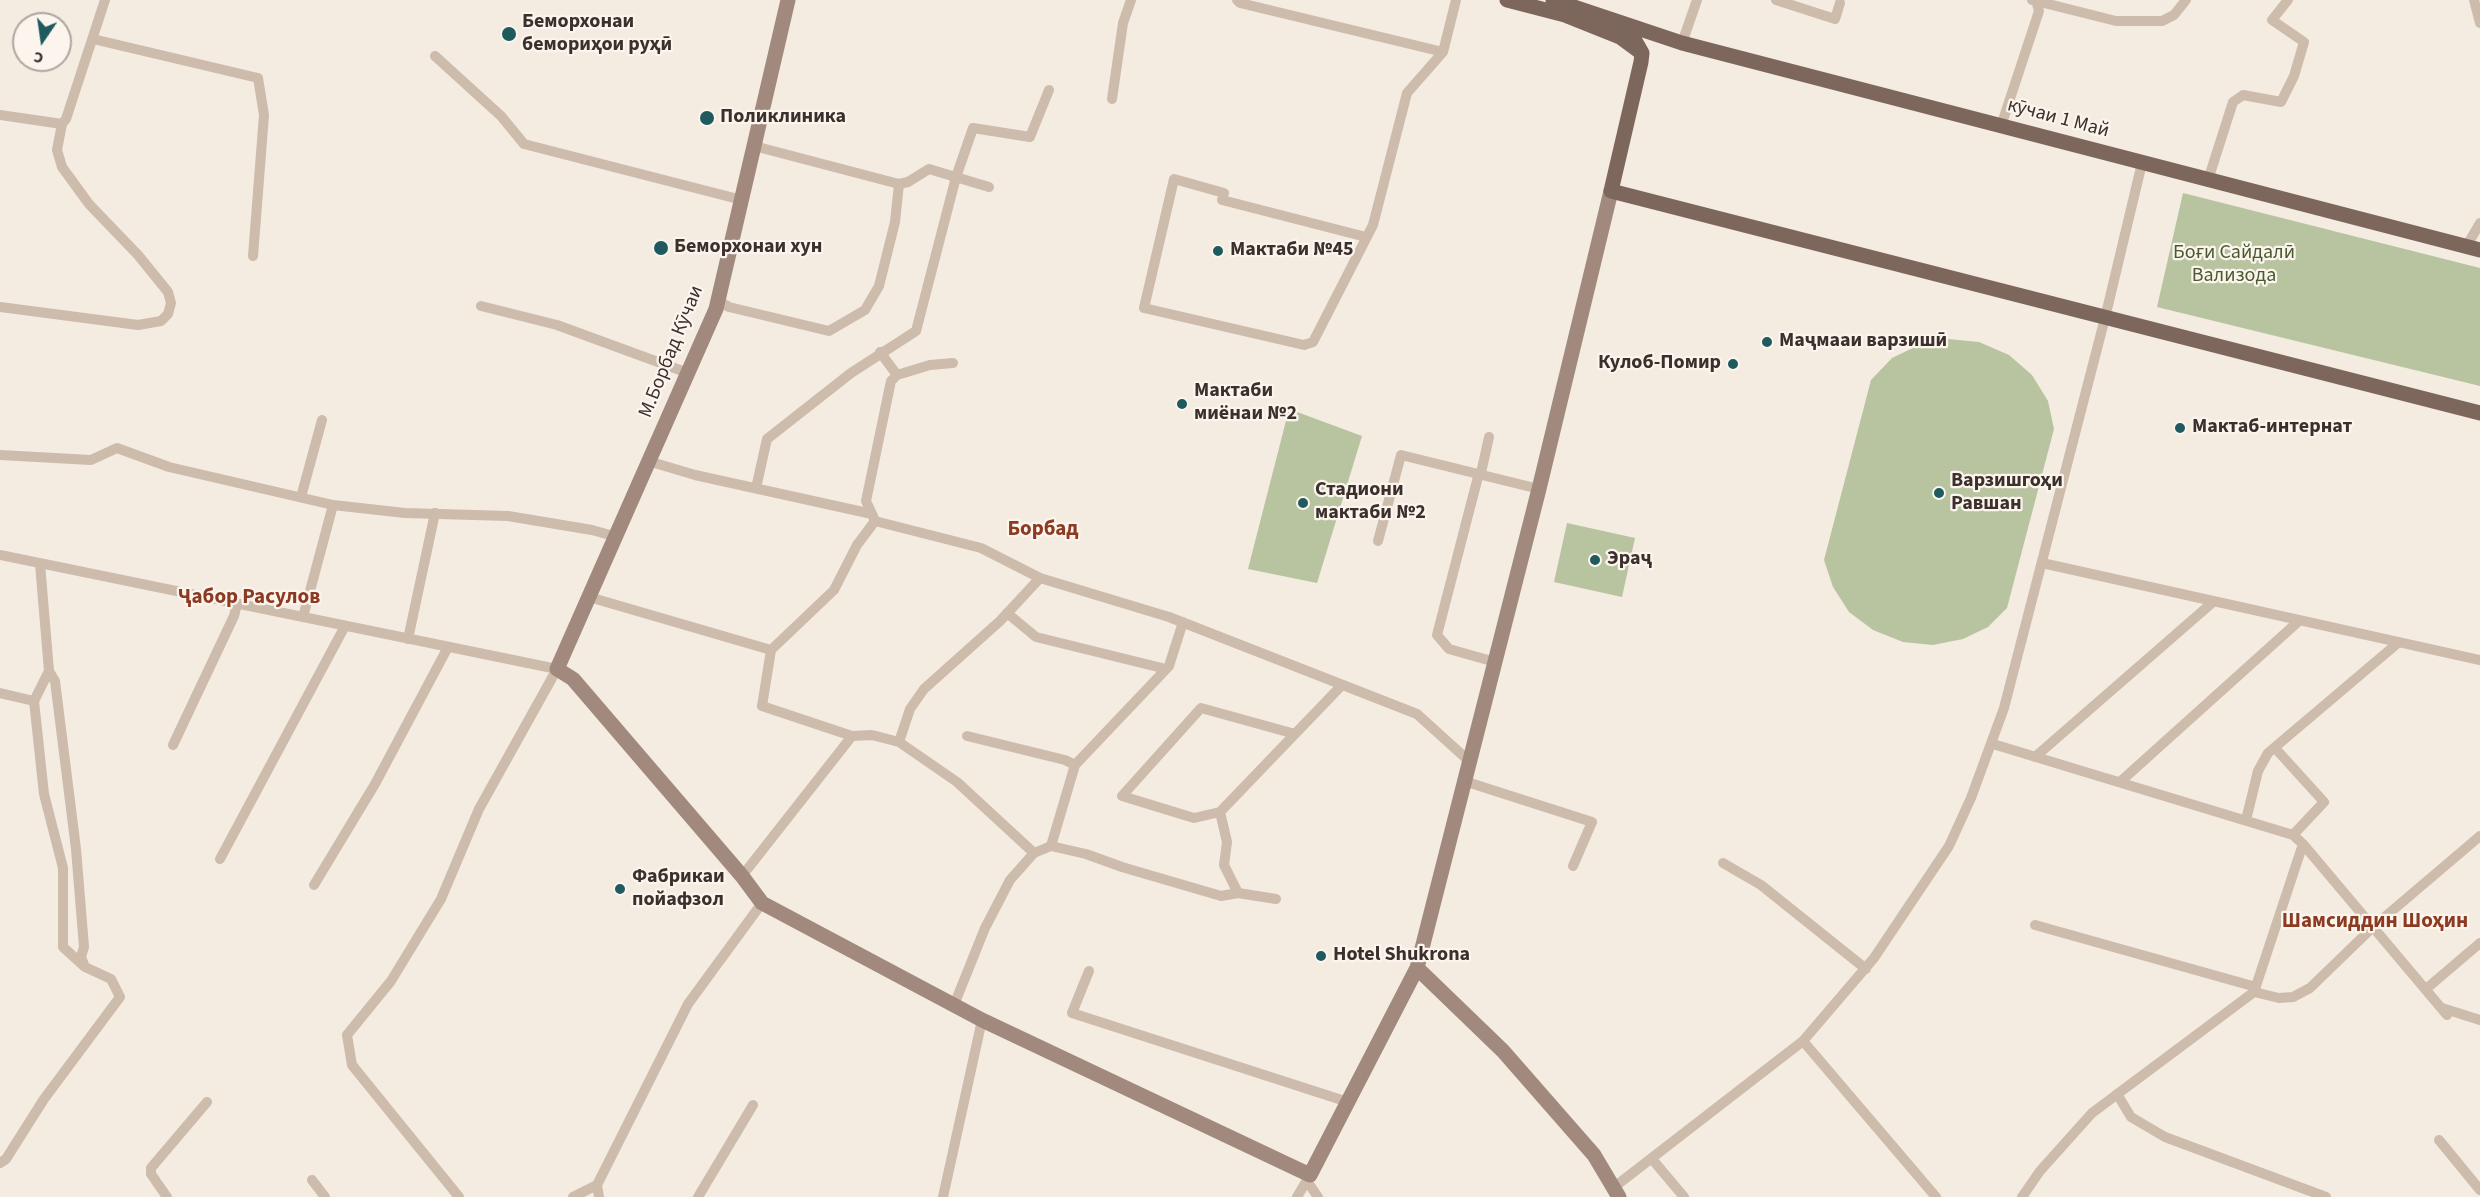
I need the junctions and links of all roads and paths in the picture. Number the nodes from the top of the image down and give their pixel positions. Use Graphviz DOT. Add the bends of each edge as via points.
graph roads {
  1 [pos="105,0"];
  2 [pos="788,0"];
  3 [pos="1131,0"];
  4 [pos="1237,0"];
  5 [pos="1456,0"];
  6 [pos="1507,0"];
  7 [pos="1553,0"];
  8 [pos="1697,0"];
  9 [pos="1776,0"];
  10 [pos="2186,0"];
  11 [pos="2288,0"];
  12 [pos="2474,0"];
  13 [pos="2035,1"];
  14 [pos="1840,3"];
  15 [pos="1535,4"];
  16 [pos="2480,23"];
  17 [pos="1626,25"];
  18 [pos="93,39"];
  19 [pos="1680,43"];
  20 [pos="1443,52"];
  21 [pos="1642,53"];
  22 [pos="435,56"];
  23 [pos="1049,90"];
  24 [pos="1112,99"];
  25 [pos="0,115"];
  26 [pos="62,124"];
  27 [pos="2001,126"];
  28 [pos="754,146"];
  29 [pos="2142,162"];
  30 [pos="956,177"];
  31 [pos="2208,180"];
  32 [pos="899,184"];
  33 [pos="988,187"];
  34 [pos="1611,191"];
  35 [pos="742,200"];
  36 [pos="2480,223"];
  37 [pos="1366,237"];
  38 [pos="2473,249"];
  39 [pos="253,256"];
  40 [pos="718,301"];
  41 [pos="482,306"];
  42 [pos="0,308"];
  43 [pos="2105,318"];
  44 [pos="880,352"];
  45 [pos="953,363"];
  46 [pos="688,373"];
  47 [pos="897,375"];
  48 [pos="2480,413"];
  49 [pos="322,420"];
  50 [pos="1489,436"];
  51 [pos="0,455"];
  52 [pos="648,461"];
  53 [pos="1480,473"];
  54 [pos="756,488"];
  55 [pos="1539,489"];
  56 [pos="301,497"];
  57 [pos="333,505"];
  58 [pos="435,513"];
  59 [pos="873,517"];
  60 [pos="617,537"];
  61 [pos="1378,541"];
  62 [pos="0,555"];
  63 [pos="2042,563"];
  64 [pos="40,564"];
  65 [pos="1040,578"];
  66 [pos="589,597"];
  67 [pos="2213,602"];
  68 [pos="237,604"];
  69 [pos="1007,613"];
  70 [pos="303,617"];
  71 [pos="2300,620"];
  72 [pos="1183,622"];
  73 [pos="345,626"];
  74 [pos="408,639"];
  75 [pos="2398,642"];
  76 [pos="448,647"];
  77 [pos="771,650"];
  78 [pos="2480,660"];
  79 [pos="1495,662"];
  80 [pos="557,669"];
  81 [pos="1166,669"];
  82 [pos="49,672"];
  83 [pos="1342,685"];
  84 [pos="0,693"];
  85 [pos="34,700"];
  86 [pos="1295,734"];
  87 [pos="852,736"];
  88 [pos="967,736"];
  89 [pos="899,742"];
  90 [pos="1992,744"];
  91 [pos="173,745"];
  92 [pos="2275,748"];
  93 [pos="2035,757"];
  94 [pos="1469,760"];
  95 [pos="1075,765"];
  96 [pos="1464,781"];
  97 [pos="2120,782"];
  98 [pos="1220,812"];
  99 [pos="2246,820"];
  100 [pos="2293,835"];
  101 [pos="2480,836"];
  102 [pos="2304,844"];
  103 [pos="1052,846"];
  104 [pos="1034,853"];
  105 [pos="220,859"];
  106 [pos="1723,863"];
  107 [pos="1573,867"];
  108 [pos="742,876"];
  109 [pos="314,885"];
  110 [pos="1238,893"];
  111 [pos="1276,899"];
  112 [pos="762,903"];
  113 [pos="2035,925"];
  114 [pos="2373,927"];
  115 [pos="2480,943"];
  116 [pos="85,967"];
  117 [pos="1417,968"];
  118 [pos="1866,969"];
  119 [pos="1089,971"];
  120 [pos="2255,989"];
  121 [pos="2426,989"];
  122 [pos="954,1005"];
  123 [pos="982,1020"];
  124 [pos="2480,1020"];
  125 [pos="1803,1041"];
  126 [pos="2117,1094"];
  127 [pos="207,1102"];
  128 [pos="1348,1102"];
  129 [pos="753,1105"];
  130 [pos="2439,1140"];
  131 [pos="1652,1159"];
  132 [pos="0,1162"];
  133 [pos="1309,1178"];
  134 [pos="312,1180"];
  135 [pos="597,1185"];
  136 [pos="2480,1190"];
  137 [pos="1616,1193"];
  138 [pos="167,1197"];
  139 [pos="325,1197"];
  140 [pos="459,1197"];
  141 [pos="573,1197"];
  142 [pos="599,1197"];
  143 [pos="698,1197"];
  144 [pos="943,1197"];
  145 [pos="1297,1197"];
  146 [pos="1318,1197"];
  147 [pos="1684,1197"];
  148 [pos="1936,1197"];
  149 [pos="2022,1197"];
  150 [pos="2326,1197"];
  1 -- 18 [label="street"];
  2 -- 28 [label="street, М.Борбад Кӯчаи"];
  3 -- 24 [label="street" via="1123,23"];
  4 -- 20 [label="street"];
  5 -- 20 [label="street"];
  6 -- 15 [label="main road"];
  7 -- 17 [label="main road, кӯчаи 1 Май"];
  8 -- 19 [label="street"];
  9 -- 14 [label="street" via="1835,19"];
  10 -- 13 [label="street" via="2174,15 2162,21 2116,21"];
  11 -- 31 [label="street" via="2272,20 2304,42 2294,76 2281,102 2243,95 2233,102"];
  12 -- 16 [label="street"];
  13 -- 27 [label="street" via="2038,11"];
  15 -- 21 [label="main road" via="1620,37"];
  17 -- 19 [label="main road, кӯчаи 1 Май"];
  17 -- 21 [label="main road"];
  18 -- 26 [label="street"];
  18 -- 39 [label="street" via="258,78 264,115"];
  19 -- 21 [label="main road" via="1655,44"];
  19 -- 27 [label="main road, кӯчаи 1 Май"];
  20 -- 37 [label="street" via="1407,93 1373,225"];
  21 -- 34 [label="main road"];
  22 -- 35 [label="street" via="501,116 524,144"];
  23 -- 30 [label="street" via="1030,138 973,128"];
  25 -- 26 [label="street"];
  26 -- 42 [label="street" via="57,150 62,167 89,204 168,292 168,314 161,321 138,325"];
  27 -- 29 [label="main road, кӯчаи 1 Май"];
  28 -- 32 [label="street"];
  28 -- 35 [label="street, М.Борбад Кӯчаи"];
  29 -- 31 [label="main road, кӯчаи 1 Май"];
  29 -- 43 [label="street"];
  30 -- 32 [label="street" via="929,170"];
  30 -- 33 [label="street"];
  30 -- 44 [label="street" via="916,331"];
  31 -- 38 [label="main road, кӯчаи 1 Май"];
  32 -- 40 [label="street" via="895,222 879,286 865,310 829,331"];
  34 -- 43 [label="main road"];
  34 -- 55 [label="street"];
  35 -- 40 [label="street, М.Борбад Кӯчаи"];
  36 -- 38 [label="street"];
  37 -- 37 [label="street" via="1313,342 1304,345 1144,308 1174,179 1224,193 1222,200"];
  40 -- 46 [label="street, М.Борбад Кӯчаи"];
  41 -- 46 [label="street" via="557,325"];
  43 -- 48 [label="main road"];
  43 -- 63 [label="street"];
  44 -- 47 [label="street"];
  44 -- 54 [label="street" via="768,439"];
  45 -- 47 [label="street"];
  46 -- 52 [label="street, М.Борбад Кӯчаи"];
  47 -- 59 [label="street" via="891,381 866,501"];
  49 -- 56 [label="street"];
  50 -- 53 [label="street"];
  51 -- 56 [label="street" via="91,460 117,448 169,467"];
  52 -- 54 [label="street"];
  52 -- 60 [label="street, М.Борбад Кӯчаи"];
  53 -- 55 [label="street"];
  53 -- 61 [label="street" via="1401,455"];
  53 -- 79 [label="street" via="1437,635 1449,649"];
  54 -- 59 [label="street"];
  55 -- 79 [label="street"];
  56 -- 57 [label="street"];
  57 -- 58 [label="street"];
  57 -- 70 [label="street"];
  58 -- 60 [label="street" via="508,516"];
  58 -- 74 [label="street"];
  59 -- 65 [label="street" via="981,548"];
  59 -- 77 [label="street" via="834,590"];
  60 -- 66 [label="street, М.Борбад Кӯчаи"];
  62 -- 64 [label="street"];
  63 -- 67 [label="street"];
  63 -- 90 [label="street"];
  64 -- 68 [label="street"];
  64 -- 82 [label="street"];
  65 -- 69 [label="street"];
  65 -- 72 [label="street"];
  66 -- 77 [label="street"];
  66 -- 80 [label="street, М.Борбад Кӯчаи"];
  67 -- 71 [label="street"];
  67 -- 93 [label="street"];
  68 -- 70 [label="street"];
  68 -- 91 [label="street"];
  69 -- 81 [label="street" via="1036,637"];
  69 -- 89 [label="street" via="924,689 910,709"];
  70 -- 73 [label="street"];
  71 -- 75 [label="street"];
  71 -- 97 [label="street"];
  72 -- 81 [label="street"];
  72 -- 83 [label="street"];
  73 -- 74 [label="street"];
  73 -- 105 [label="street"];
  74 -- 76 [label="street"];
  75 -- 78 [label="street"];
  75 -- 92 [label="street"];
  76 -- 80 [label="street"];
  76 -- 109 [label="street" via="375,784"];
  77 -- 87 [label="street" via="762,706"];
  79 -- 94 [label="street"];
  80 -- 108 [label="street" via="573,679"];
  80 -- 140 [label="street" via="479,809 441,899 391,981 347,1035 352,1065"];
  81 -- 95 [label="street"];
  82 -- 85 [label="street"];
  82 -- 116 [label="street" via="55,681 75,838 84,946 81,957"];
  83 -- 86 [label="street"];
  83 -- 94 [label="street" via="1417,714"];
  84 -- 85 [label="street"];
  85 -- 116 [label="street" via="45,794 63,868 63,947"];
  86 -- 98 [label="street"];
  86 -- 98 [label="street" via="1201,708 1122,796 1194,818"];
  87 -- 89 [label="street" via="872,735"];
  87 -- 108 [label="street"];
  88 -- 95 [label="street"];
  89 -- 104 [label="street" via="957,782"];
  90 -- 93 [label="street"];
  90 -- 118 [label="street" via="1949,846"];
  92 -- 99 [label="street" via="2258,771"];
  92 -- 100 [label="street" via="2324,802"];
  93 -- 97 [label="street"];
  94 -- 96 [label="street"];
  95 -- 103 [label="street"];
  96 -- 107 [label="street" via="1592,822"];
  96 -- 117 [label="street"];
  97 -- 99 [label="street"];
  98 -- 110 [label="street" via="1227,842 1224,865"];
  99 -- 100 [label="street"];
  100 -- 102 [label="street"];
  101 -- 114 [label="street"];
  102 -- 114 [label="street"];
  102 -- 120 [label="street"];
  103 -- 104 [label="street"];
  103 -- 110 [label="street" via="1221,896"];
  104 -- 122 [label="street" via="1010,880 985,928"];
  106 -- 118 [label="street" via="1761,885"];
  108 -- 112 [label="street"];
  110 -- 111 [label="street"];
  112 -- 122 [label="street"];
  112 -- 135 [label="street" via="688,1005"];
  113 -- 120 [label="street"];
  114 -- 120 [label="street" via="2310,988 2292,997 2279,998"];
  114 -- 121 [label="street"];
  115 -- 121 [label="street"];
  116 -- 132 [label="street" via="111,979 120,997 44,1099 6,1159"];
  117 -- 128 [label="street"];
  117 -- 137 [label="street" via="1503,1051 1594,1155"];
  118 -- 125 [label="street"];
  119 -- 128 [label="street" via="1072,1013"];
  120 -- 126 [label="street"];
  121 -- 124 [label="street" via="2444,1012"];
  122 -- 123 [label="street"];
  123 -- 133 [label="street"];
  123 -- 144 [label="street"];
  125 -- 131 [label="street"];
  125 -- 148 [label="street"];
  126 -- 149 [label="street" via="2092,1113"];
  126 -- 150 [label="street" via="2131,1117 2165,1137"];
  127 -- 138 [label="street" via="151,1168"];
  128 -- 133 [label="street"];
  129 -- 143 [label="street"];
  130 -- 136 [label="street"];
  131 -- 137 [label="street"];
  131 -- 147 [label="street"];
  133 -- 145 [label="street"];
  133 -- 146 [label="street"];
  134 -- 139 [label="street"];
  135 -- 141 [label="street"];
  135 -- 142 [label="street"];
}
